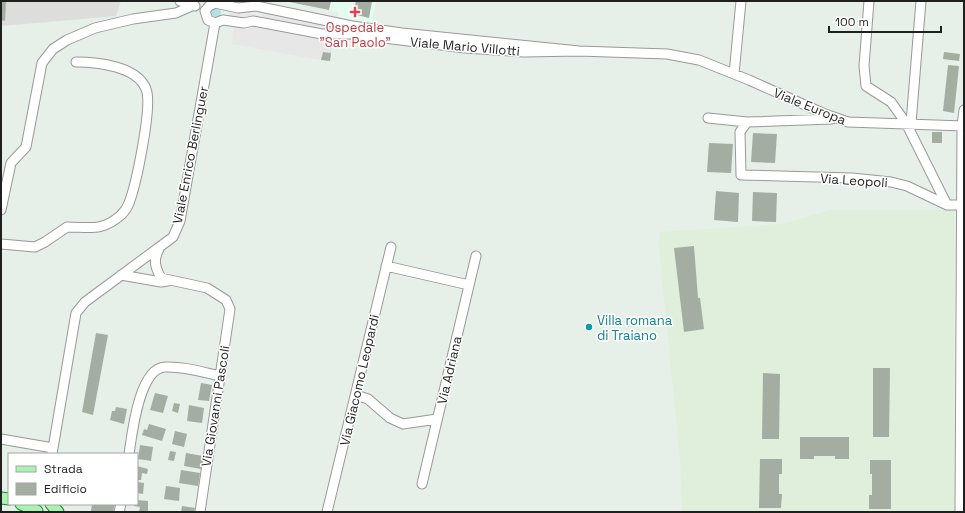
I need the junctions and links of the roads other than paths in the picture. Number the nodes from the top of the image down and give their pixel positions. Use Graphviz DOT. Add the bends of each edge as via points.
graph roads {
  1 [pos="180,1"];
  2 [pos="741,1"];
  3 [pos="869,1"];
  4 [pos="921,1"];
  5 [pos="220,4"];
  6 [pos="194,5"];
  7 [pos="206,9"];
  8 [pos="219,22"];
  9 [pos="331,22"];
  10 [pos="328,34"];
  11 [pos="579,51"];
  12 [pos="76,62"];
  13 [pos="734,74"];
  14 [pos="964,110"];
  15 [pos="708,118"];
  16 [pos="838,119"];
  17 [pos="747,122"];
  18 [pos="908,123"];
  19 [pos="963,126"];
  20 [pos="962,200"];
  21 [pos="947,204"];
  22 [pos="1,210"];
  23 [pos="1,244"];
  24 [pos="391,247"];
  25 [pos="159,248"];
  26 [pos="476,256"];
  27 [pos="386,266"];
  28 [pos="121,275"];
  29 [pos="175,281"];
  30 [pos="469,285"];
  31 [pos="962,345"];
  32 [pos="220,376"];
  33 [pos="356,395"];
  34 [pos="437,419"];
  35 [pos="1,439"];
  36 [pos="52,451"];
  37 [pos="129,453"];
  38 [pos="962,483"];
  39 [pos="422,484"];
  40 [pos="24,505"];
  41 [pos="49,505"];
  42 [pos="39,510"];
  43 [pos="200,512"];
  44 [pos="327,512"];
  45 [pos="960,512"];
  1 -- 6 [label="street"];
  2 -- 13 [label="street"];
  3 -- 18 [label="street" via="864,66 866,86 891,102"];
  4 -- 18 [label="street"];
  5 -- 7 [label="street" via="211,4"];
  5 -- 8 [label="street" via="226,11"];
  5 -- 9 [label="street, Viale Mario Villotti" via="238,8 256,6"];
  6 -- 7 [label="street"];
  6 -- 22 [label="street" via="176,13 95,28 53,49 42,63 26,147 11,163"];
  7 -- 8 [label="street" via="206,18"];
  8 -- 10 [label="street, Viale Mario Villotti" via="252,21"];
  8 -- 25 [label="street, Viale Enrico Berlinguer" via="180,220 173,237"];
  9 -- 10 [label="street"];
  9 -- 11 [label="street, Viale Mario Villotti" via="402,33"];
  10 -- 11 [label="street, Viale Mario Villotti" via="352,34 465,48 524,52"];
  11 -- 13 [label="street, Viale Mario Villotti" via="667,54 699,60"];
  12 -- 23 [label="street" via="90,62 126,70 138,78 146,89 147,114 137,176 129,204 121,215 93,229 66,227 35,247"];
  13 -- 16 [label="street, Viale Europa"];
  14 -- 19 [label="street"];
  15 -- 17 [label="street"];
  16 -- 17 [label="street"];
  16 -- 18 [label="street, Viale Europa" via="848,122"];
  17 -- 21 [label="street, Via Leopoli" via="740,132 741,175 852,178 891,182"];
  18 -- 19 [label="street, Viale Europa"];
  18 -- 21 [label="street"];
  19 -- 20 [label="street"];
  20 -- 21 [label="street, Via Leopoli"];
  20 -- 31 [label="street"];
  24 -- 27 [label="street, Via Giacomo Leopardi"];
  25 -- 28 [label="street, Viale Enrico Berlinguer"];
  25 -- 29 [label="street" via="154,257 155,269 162,278"];
  26 -- 30 [label="street, Via Adriana"];
  27 -- 30 [label="street"];
  27 -- 33 [label="street, Via Giacomo Leopardi"];
  28 -- 29 [label="street" via="160,282"];
  28 -- 36 [label="street, Viale Enrico Berlinguer" via="85,302 76,313"];
  29 -- 32 [label="street, Via Giovanni Pascoli" via="207,288 226,300 230,309"];
  30 -- 34 [label="street, Via Adriana"];
  31 -- 38 [label="street"];
  32 -- 37 [label="street" via="189,369 163,367 152,374 143,387"];
  32 -- 43 [label="street, Via Giovanni Pascoli"];
  33 -- 34 [label="street" via="368,399 390,418 403,424"];
  33 -- 44 [label="street, Via Giacomo Leopardi"];
  34 -- 39 [label="street, Via Adriana"];
  35 -- 36 [label="street"];
  38 -- 45 [label="street"];
  40 -- 42 [label="main road"];
  41 -- 42 [label="main road"];
}
